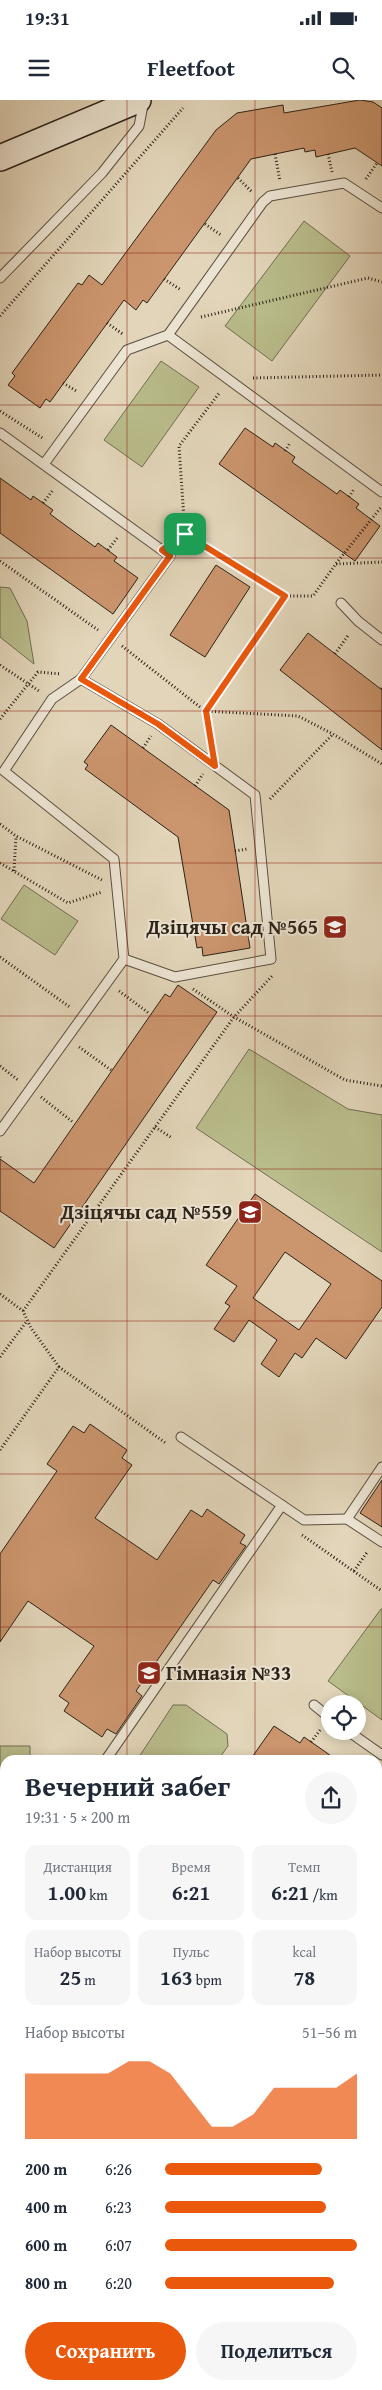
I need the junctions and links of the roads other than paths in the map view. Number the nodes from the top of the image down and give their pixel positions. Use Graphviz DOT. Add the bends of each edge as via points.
graph roads {
  1 [pos="131,102"];
  2 [pos="0,158"];
  3 [pos="382,208"];
  4 [pos="0,278"];
  5 [pos="168,335"];
  6 [pos="0,433"];
  7 [pos="44,464"];
  8 [pos="382,492"];
  9 [pos="341,603"];
  10 [pos="382,640"];
  11 [pos="81,679"];
  12 [pos="124,959"];
  13 [pos="0,1131"];
  14 [pos="181,1437"];
  15 [pos="382,1467"];
  16 [pos="282,1505"];
  17 [pos="347,1519"];
  18 [pos="382,1542"];
  19 [pos="314,1705"];
  20 [pos="321,1711"];
  21 [pos="361,1740"];
  22 [pos="109,1755"];
  23 [pos="382,1755"];
  1 -- 2 [label="street"];
  1 -- 4 [label="lane" via="139,126 102,173"];
  3 -- 5 [label="lane" via="344,183 270,196"];
  5 -- 7 [label="lane" via="127,350"];
  5 -- 8 [label="lane"];
  6 -- 7 [label="lane"];
  7 -- 11 [label="lane" via="170,556"];
  9 -- 10 [label="lane"];
  11 -- 12 [label="lane" via="52,699 4,771 114,859"];
  11 -- 12 [label="lane" via="158,724 255,795 271,959 175,977"];
  12 -- 13 [label="lane"];
  14 -- 16 [label="lane"];
  15 -- 17 [label="lane"];
  16 -- 17 [label="lane" via="304,1520"];
  16 -- 22 [label="lane"];
  17 -- 18 [label="lane"];
  19 -- 20 [label="lane"];
  21 -- 23 [label="lane"];
}
